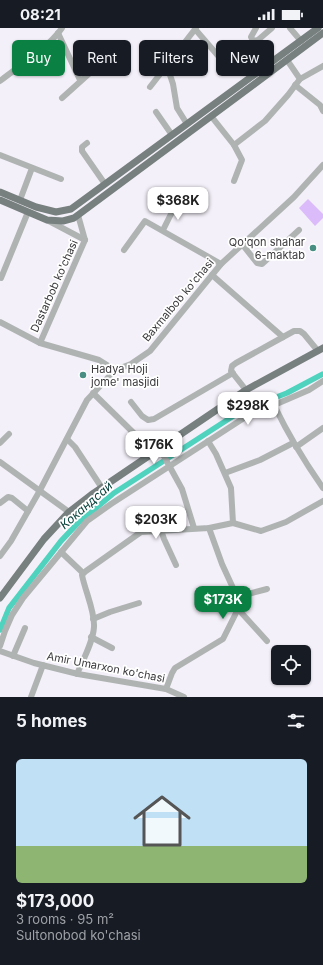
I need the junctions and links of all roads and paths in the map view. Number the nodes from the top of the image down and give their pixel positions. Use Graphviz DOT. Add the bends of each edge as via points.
graph roads {
  1 [pos="256,28"];
  2 [pos="272,28"];
  3 [pos="290,28"];
  4 [pos="318,28"];
  5 [pos="195,29"];
  6 [pos="60,31"];
  7 [pos="323,33"];
  8 [pos="187,40"];
  9 [pos="301,41"];
  10 [pos="216,53"];
  11 [pos="286,60"];
  12 [pos="323,66"];
  13 [pos="85,76"];
  14 [pos="159,76"];
  15 [pos="170,76"];
  16 [pos="300,79"];
  17 [pos="80,80"];
  18 [pos="0,81"];
  19 [pos="295,85"];
  20 [pos="150,87"];
  21 [pos="62,98"];
  22 [pos="323,111"];
  23 [pos="156,112"];
  24 [pos="211,116"];
  25 [pos="187,124"];
  26 [pos="172,135"];
  27 [pos="87,143"];
  28 [pos="234,145"];
  29 [pos="0,155"];
  30 [pos="323,165"];
  31 [pos="32,168"];
  32 [pos="61,179"];
  33 [pos="234,181"];
  34 [pos="106,184"];
  35 [pos="0,192"];
  36 [pos="0,200"];
  37 [pos="20,200"];
  38 [pos="177,202"];
  39 [pos="28,212"];
  40 [pos="78,215"];
  41 [pos="47,220"];
  42 [pos="163,230"];
  43 [pos="299,230"];
  44 [pos="86,240"];
  45 [pos="242,244"];
  46 [pos="124,250"];
  47 [pos="221,264"];
  48 [pos="212,275"];
  49 [pos="1,278"];
  50 [pos="0,322"];
  51 [pos="283,337"];
  52 [pos="40,343"];
  53 [pos="320,349"];
  54 [pos="115,370"];
  55 [pos="233,374"];
  56 [pos="322,384"];
  57 [pos="246,390"];
  58 [pos="93,393"];
  59 [pos="131,402"];
  60 [pos="274,405"];
  61 [pos="323,428"];
  62 [pos="9,434"];
  63 [pos="67,439"];
  64 [pos="208,441"];
  65 [pos="0,443"];
  66 [pos="295,445"];
  67 [pos="160,453"];
  68 [pos="0,462"];
  69 [pos="169,466"];
  70 [pos="225,473"];
  71 [pos="102,488"];
  72 [pos="323,488"];
  73 [pos="40,490"];
  74 [pos="323,501"];
  75 [pos="0,503"];
  76 [pos="28,511"];
  77 [pos="69,512"];
  78 [pos="233,523"];
  79 [pos="194,528"];
  80 [pos="209,528"];
  81 [pos="161,530"];
  82 [pos="61,552"];
  83 [pos="0,556"];
  84 [pos="176,565"];
  85 [pos="83,573"];
  86 [pos="267,589"];
  87 [pos="237,597"];
  88 [pos="0,598"];
  89 [pos="139,603"];
  90 [pos="238,609"];
  91 [pos="93,619"];
  92 [pos="25,628"];
  93 [pos="91,637"];
  94 [pos="267,641"];
  95 [pos="0,646"];
  96 [pos="112,648"];
  97 [pos="0,651"];
  98 [pos="13,656"];
  99 [pos="44,665"];
  100 [pos="77,674"];
  101 [pos="166,689"];
  102 [pos="31,697"];
  103 [pos="184,697"];
  1 -- 2 [label="street" via="251,37 253,40 258,40"];
  3 -- 9 [label="street"];
  4 -- 9 [label="main road"];
  5 -- 8 [label="street"];
  5 -- 10 [label="street"];
  6 -- 17 [label="street"];
  6 -- 18 [label="street"];
  7 -- 11 [label="main road"];
  9 -- 25 [label="main road"];
  11 -- 16 [label="street"];
  11 -- 24 [label="main road"];
  12 -- 16 [label="street"];
  13 -- 17 [label="street"];
  14 -- 20 [label="street"];
  15 -- 25 [label="street" via="177,108"];
  16 -- 19 [label="street"];
  17 -- 21 [label="street"];
  19 -- 22 [label="street" via="320,105"];
  19 -- 28 [label="street" via="264,121"];
  23 -- 26 [label="street"];
  24 -- 28 [label="street"];
  24 -- 40 [label="main road"];
  25 -- 26 [label="main road"];
  26 -- 34 [label="main road"];
  27 -- 34 [label="street" via="82,147 82,152"];
  28 -- 33 [label="street" via="242,160"];
  29 -- 31 [label="street"];
  30 -- 45 [label="street, Baxmalbob ko'chasi" via="294,197"];
  31 -- 32 [label="street"];
  31 -- 37 [label="street"];
  34 -- 37 [label="main road" via="71,209 56,212 36,208"];
  35 -- 37 [label="main road"];
  36 -- 39 [label="main road"];
  38 -- 42 [label="street"];
  39 -- 41 [label="main road"];
  39 -- 49 [label="street"];
  40 -- 41 [label="main road" via="63,221"];
  40 -- 44 [label="street, Dastarbob ko'chasi"];
  41 -- 44 [label="street"];
  42 -- 46 [label="street" via="145,221"];
  42 -- 47 [label="street"];
  43 -- 45 [label="street" via="262,264 257,262"];
  44 -- 52 [label="street, Dastarbob ko'chasi"];
  45 -- 47 [label="street, Baxmalbob ko'chasi"];
  47 -- 48 [label="street, Baxmalbob ko'chasi"];
  48 -- 51 [label="street"];
  48 -- 54 [label="street, Baxmalbob ko'chasi" via="150,351 131,364"];
  50 -- 52 [label="street"];
  51 -- 53 [label="street" via="300,331"];
  51 -- 55 [label="street" via="236,363 232,366"];
  52 -- 54 [label="street" via="99,360"];
  53 -- 57 [label="main road"];
  54 -- 58 [label="street, Baxmalbob ko'chasi"];
  55 -- 57 [label="street"];
  55 -- 59 [label="street" via="154,419 148,420 142,416"];
  56 -- 60 [label="street"];
  57 -- 67 [label="main road"];
  58 -- 63 [label="street, Baxmalbob ko'chasi"];
  58 -- 67 [label="street"];
  60 -- 64 [label="street" via="244,418"];
  60 -- 66 [label="street"];
  61 -- 66 [label="street"];
  62 -- 65 [label="street"];
  63 -- 71 [label="street"];
  63 -- 73 [label="street, Baxmalbob ko'chasi"];
  64 -- 69 [label="street"];
  64 -- 70 [label="street"];
  66 -- 70 [label="street"];
  66 -- 72 [label="street"];
  67 -- 69 [label="street"];
  67 -- 71 [label="main road"];
  68 -- 73 [label="street"];
  69 -- 79 [label="street" via="182,489"];
  69 -- 82 [label="street" via="87,521"];
  70 -- 78 [label="street" via="231,488"];
  71 -- 77 [label="main road"];
  73 -- 76 [label="street, Baxmalbob ko'chasi"];
  73 -- 77 [label="street"];
  74 -- 78 [label="street" via="286,522 261,531"];
  75 -- 76 [label="street" via="12,498"];
  76 -- 83 [label="street, Baxmalbob ko'chasi"];
  77 -- 88 [label="main road" via="44,539"];
  78 -- 80 [label="street"];
  79 -- 80 [label="street"];
  79 -- 81 [label="street"];
  80 -- 87 [label="street"];
  81 -- 84 [label="street"];
  81 -- 85 [label="street" via="141,532"];
  82 -- 85 [label="street"];
  82 -- 95 [label="street" via="22,598 12,615"];
  85 -- 91 [label="street"];
  86 -- 87 [label="street"];
  87 -- 90 [label="street"];
  89 -- 91 [label="street"];
  90 -- 94 [label="street"];
  90 -- 101 [label="street" via="223,639 176,668"];
  91 -- 93 [label="street"];
  92 -- 98 [label="street"];
  93 -- 96 [label="street"];
  93 -- 100 [label="street"];
  97 -- 98 [label="street, Amir Umarxon ko'chasi"];
  98 -- 99 [label="street, Amir Umarxon ko'chasi"];
  99 -- 100 [label="street, Amir Umarxon ko'chasi"];
  99 -- 102 [label="street"];
  100 -- 101 [label="street, Amir Umarxon ko'chasi"];
  101 -- 103 [label="street, Amir Umarxon ko'chasi"];
}
